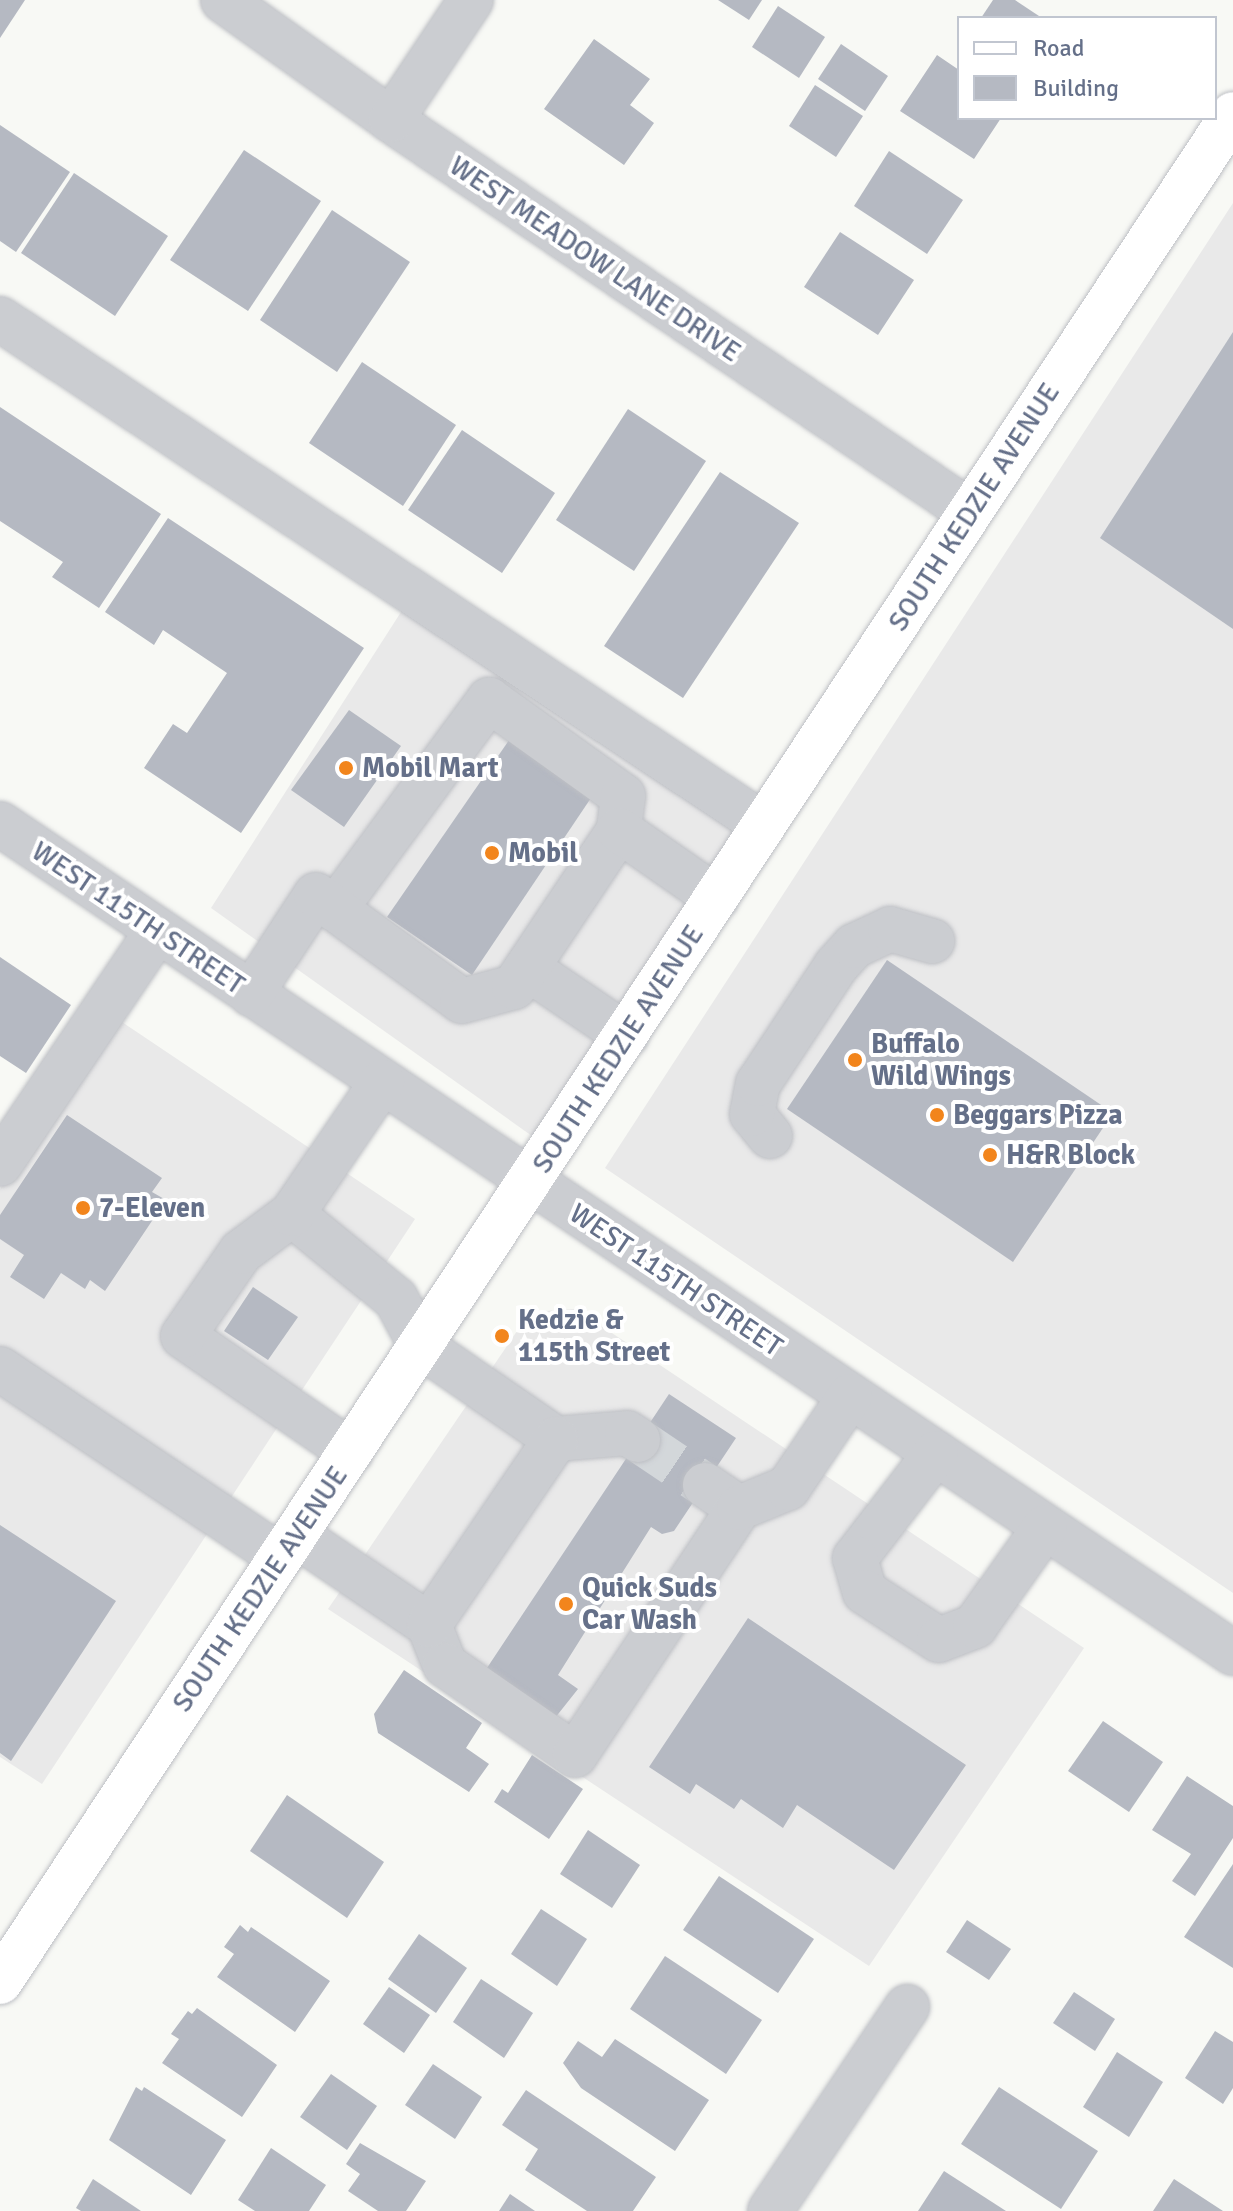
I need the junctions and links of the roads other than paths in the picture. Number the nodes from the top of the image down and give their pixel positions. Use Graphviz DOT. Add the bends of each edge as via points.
graph roads {
  1 [pos="223,0"];
  2 [pos="471,0"];
  3 [pos="1233,114"];
  4 [pos="391,120"];
  5 [pos="0,319"];
  6 [pos="970,512"];
  7 [pos="0,824"];
  8 [pos="764,825"];
  9 [pos="619,830"];
  10 [pos="717,898"];
  11 [pos="335,909"];
  12 [pos="158,930"];
  13 [pos="932,941"];
  14 [pos="527,968"];
  15 [pos="251,994"];
  16 [pos="626,1035"];
  17 [pos="382,1082"];
  18 [pos="770,1136"];
  19 [pos="5,1147"];
  20 [pos="530,1182"];
  21 [pos="292,1214"];
  22 [pos="421,1346"];
  23 [pos="0,1369"];
  24 [pos="850,1396"];
  25 [pos="633,1437"];
  26 [pos="556,1439"];
  27 [pos="351,1452"];
  28 [pos="936,1453"];
  29 [pos="1045,1527"];
  30 [pos="288,1546"];
  31 [pos="429,1625"];
  32 [pos="1233,1653"];
  33 [pos="0,1982"];
  34 [pos="907,2007"];
  35 [pos="770,2211"];
  1 -- 4 [label="street, WEST MEADOW LANE DRIVE"];
  2 -- 4 [label="street"];
  3 -- 6 [label="main road, SOUTH KEDZIE AVENUE"];
  4 -- 6 [label="street, WEST MEADOW LANE DRIVE"];
  5 -- 8 [label="street"];
  6 -- 8 [label="main road, SOUTH KEDZIE AVENUE"];
  7 -- 12 [label="street, WEST 115TH STREET"];
  8 -- 10 [label="main road, SOUTH KEDZIE AVENUE"];
  9 -- 10 [label="street"];
  9 -- 11 [label="street" via="623,796 489,700"];
  9 -- 14 [label="street"];
  10 -- 16 [label="main road, SOUTH KEDZIE AVENUE"];
  11 -- 14 [label="street" via="462,1001 514,987"];
  11 -- 15 [label="street" via="316,895"];
  12 -- 15 [label="street, WEST 115TH STREET"];
  12 -- 19 [label="street"];
  13 -- 18 [label="street" via="890,929 854,946 836,966 758,1084 752,1114"];
  14 -- 16 [label="street"];
  15 -- 17 [label="street, WEST 115TH STREET"];
  16 -- 20 [label="main road, SOUTH KEDZIE AVENUE"];
  17 -- 20 [label="street, WEST 115TH STREET"];
  17 -- 21 [label="street"];
  20 -- 22 [label="main road, SOUTH KEDZIE AVENUE"];
  20 -- 24 [label="street, WEST 115TH STREET"];
  21 -- 22 [label="street" via="396,1299"];
  21 -- 27 [label="street" via="241,1252 183,1336"];
  22 -- 26 [label="street"];
  22 -- 27 [label="main road, SOUTH KEDZIE AVENUE"];
  23 -- 30 [label="street"];
  24 -- 28 [label="street, WEST 115TH STREET"];
  24 -- 31 [label="street" via="788,1488 722,1496 575,1755 445,1665"];
  25 -- 26 [label="street"];
  26 -- 31 [label="street"];
  27 -- 30 [label="main road, SOUTH KEDZIE AVENUE"];
  28 -- 29 [label="street, WEST 115TH STREET"];
  28 -- 29 [label="street" via="855,1558 865,1592 939,1640 975,1626"];
  29 -- 32 [label="street, WEST 115TH STREET"];
  30 -- 31 [label="street"];
  30 -- 33 [label="main road, SOUTH KEDZIE AVENUE"];
  34 -- 35 [label="street"];
}
